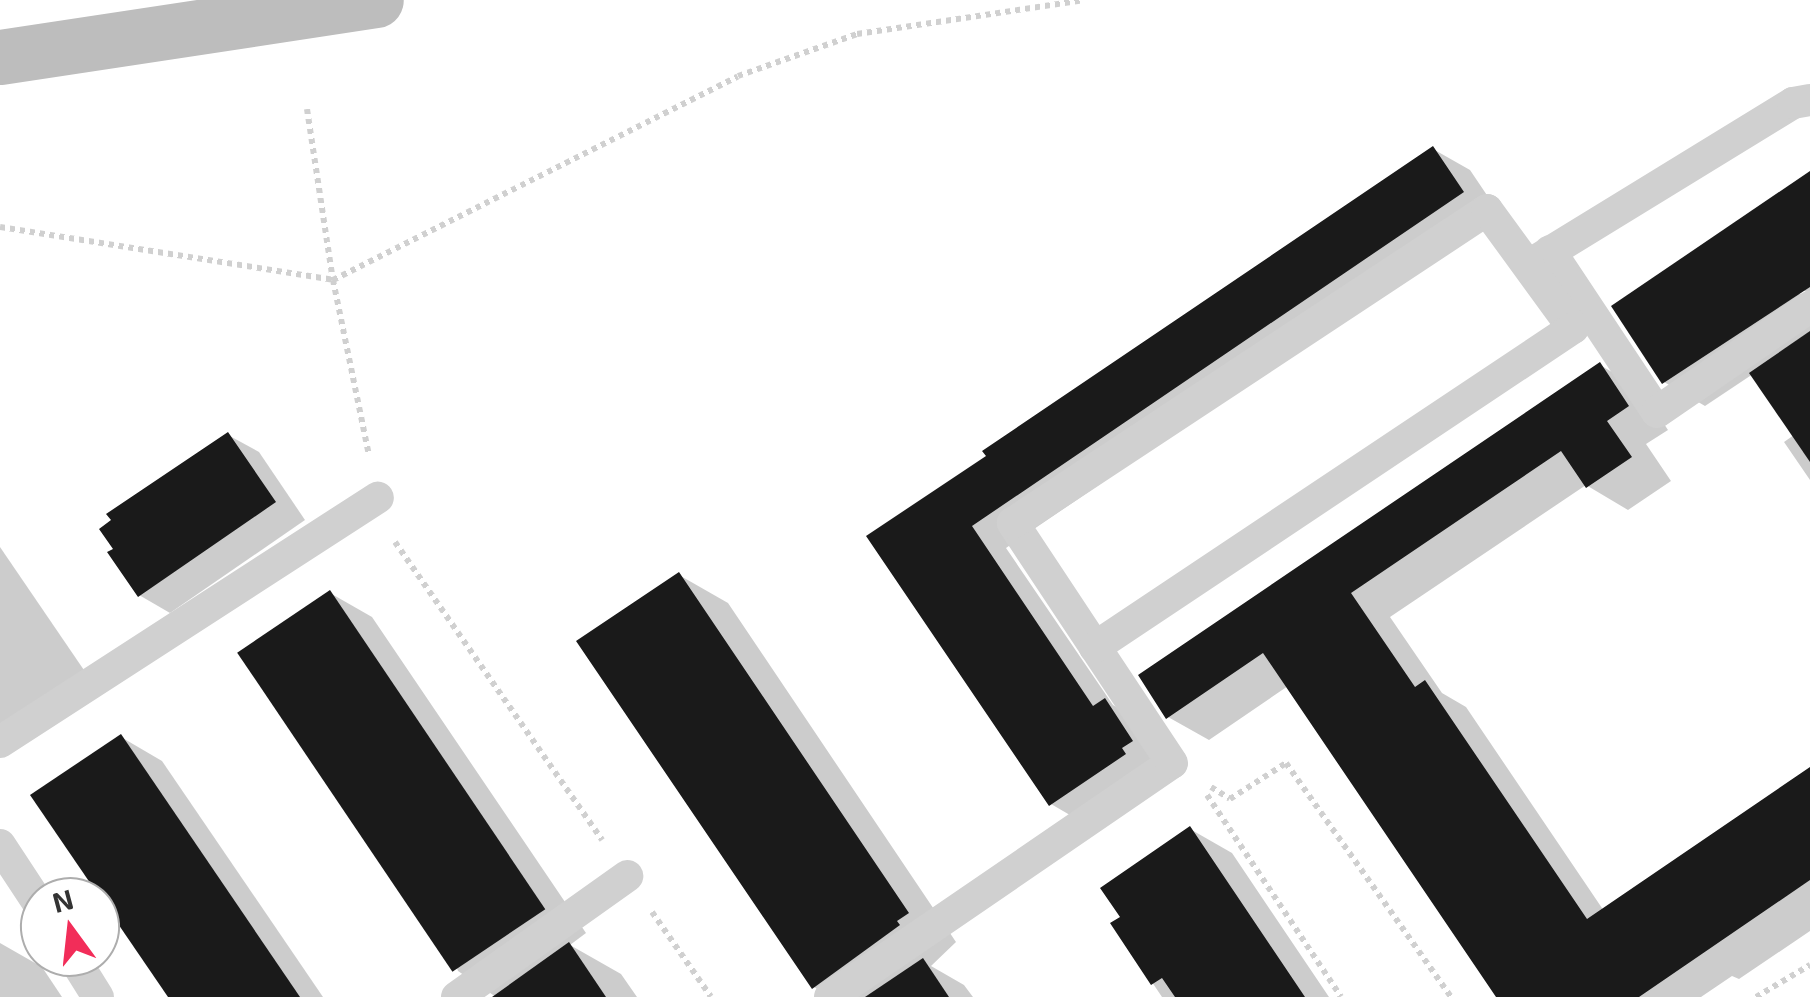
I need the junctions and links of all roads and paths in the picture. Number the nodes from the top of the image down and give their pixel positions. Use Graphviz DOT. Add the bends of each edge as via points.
graph roads {
  1 [pos="376,0"];
  2 [pos="1084,0"];
  3 [pos="0,58"];
  4 [pos="1810,100"];
  5 [pos="307,110"];
  6 [pos="1539,259"];
  7 [pos="1810,307"];
  8 [pos="378,497"];
  9 [pos="1095,647"];
  10 [pos="0,742"];
  11 [pos="1184,770"];
  12 [pos="0,844"];
  13 [pos="627,876"];
  14 [pos="21,877"];
  15 [pos="1810,965"];
  16 [pos="456,997"];
  17 [pos="830,997"];
  18 [pos="1340,997"];
  19 [pos="1452,997"];
  20 [pos="1756,997"];
  1 -- 3 [label="main road"];
  2 -- 5 [label="path" via="857,34 738,76 332,280"];
  4 -- 6 [label="lane" via="1793,103"];
  6 -- 7 [label="lane" via="1657,412"];
  6 -- 9 [label="lane" via="1573,328"];
  6 -- 9 [label="lane" via="1487,210 1013,523"];
  8 -- 10 [label="lane"];
  9 -- 11 [label="lane"];
  11 -- 17 [label="lane"];
  11 -- 18 [label="path"];
  11 -- 19 [label="path" via="1230,799 1286,763"];
  12 -- 14 [label="lane"];
  13 -- 16 [label="lane"];
  15 -- 20 [label="path"];
}
